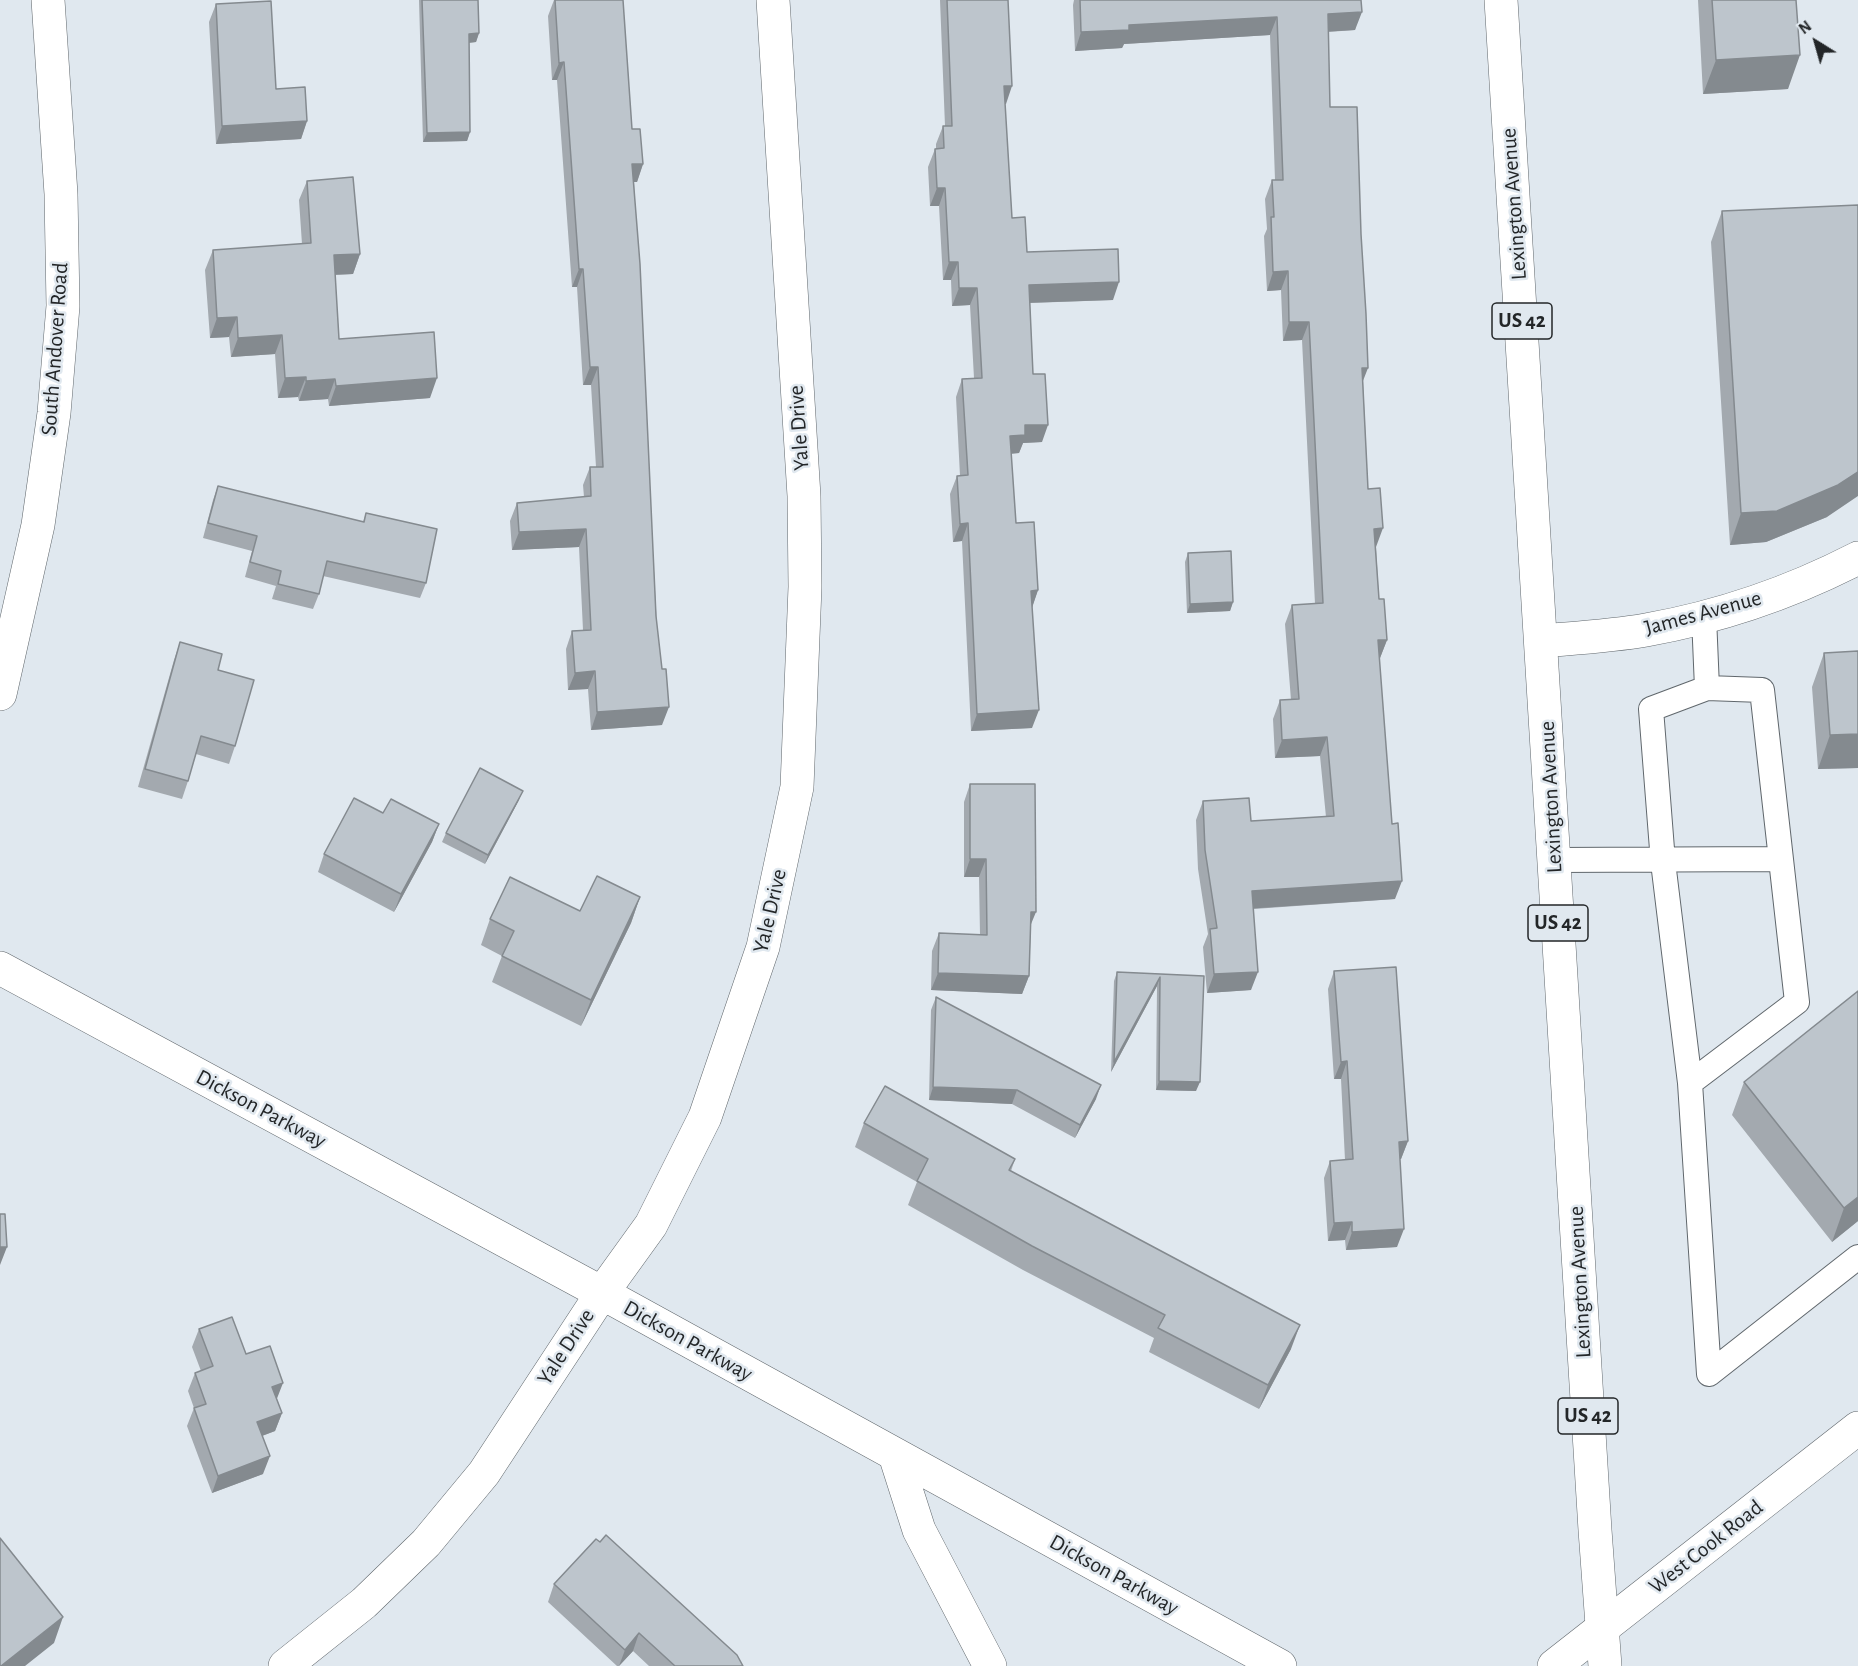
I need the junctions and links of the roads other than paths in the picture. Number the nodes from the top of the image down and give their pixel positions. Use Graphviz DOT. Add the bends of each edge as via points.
graph roads {
  1 [pos="48,0"];
  2 [pos="773,0"];
  3 [pos="1501,0"];
  4 [pos="1858,558"];
  5 [pos="1704,617"];
  6 [pos="1542,641"];
  7 [pos="1707,688"];
  8 [pos="0,694"];
  9 [pos="1779,859"];
  10 [pos="1554,860"];
  11 [pos="1663,862"];
  12 [pos="0,968"];
  13 [pos="1690,1083"];
  14 [pos="1858,1257"];
  15 [pos="602,1293"];
  16 [pos="1858,1428"];
  17 [pos="895,1455"];
  18 [pos="1603,1627"];
  19 [pos="285,1666"];
  20 [pos="990,1666"];
  21 [pos="1280,1666"];
  22 [pos="1554,1666"];
  23 [pos="1605,1666"];
  1 -- 8 [label="street, South Andover Road" via="61,194 63,306 54,413 38,525"];
  2 -- 15 [label="street, Yale Drive" via="804,496 804,671 797,787 763,946 705,1117 651,1225"];
  3 -- 6 [label="street, Lexington Avenue / US 42"];
  4 -- 5 [label="street, James Avenue" via="1778,594"];
  5 -- 6 [label="street, James Avenue" via="1646,630"];
  5 -- 7 [label="lane"];
  6 -- 10 [label="street, Lexington Avenue / US 42"];
  7 -- 9 [label="lane" via="1762,690"];
  7 -- 11 [label="lane" via="1651,709"];
  9 -- 11 [label="lane"];
  9 -- 13 [label="lane" via="1797,1002"];
  10 -- 11 [label="lane"];
  10 -- 18 [label="street, Lexington Avenue / US 42"];
  11 -- 13 [label="lane"];
  12 -- 15 [label="street, Dickson Parkway"];
  13 -- 14 [label="lane" via="1709,1374"];
  15 -- 17 [label="street, Dickson Parkway"];
  15 -- 19 [label="street, Yale Drive" via="484,1473 426,1543 364,1603"];
  16 -- 18 [label="street, West Cook Road"];
  17 -- 20 [label="street" via="919,1530"];
  17 -- 21 [label="street, Dickson Parkway"];
  18 -- 22 [label="street, West Cook Road"];
  18 -- 23 [label="street, Lexington Avenue / US 42"];
}
